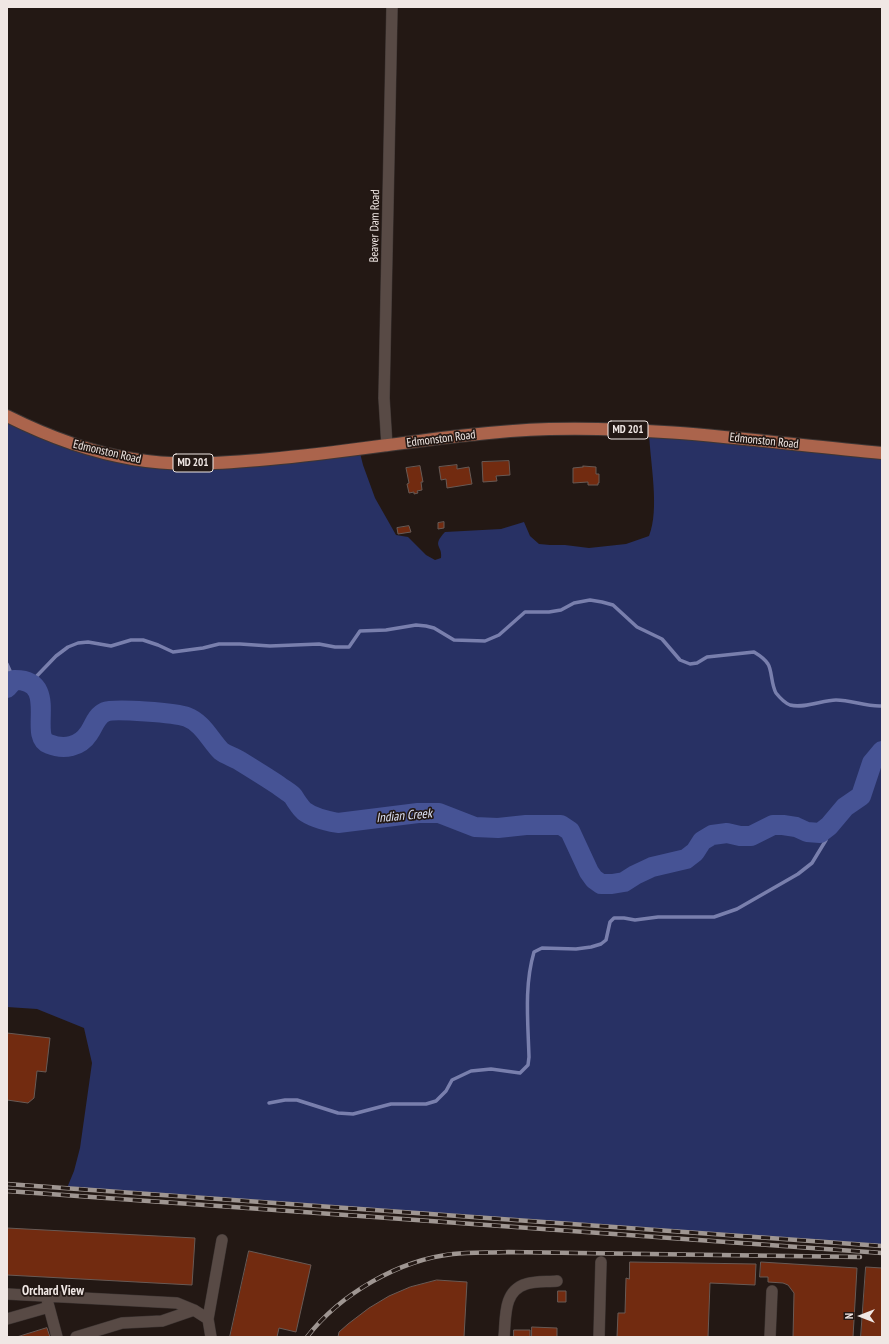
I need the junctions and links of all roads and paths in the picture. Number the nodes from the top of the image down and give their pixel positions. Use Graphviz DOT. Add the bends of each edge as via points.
graph roads {
  1 [pos="392,7"];
  2 [pos="7,416"];
  3 [pos="387,446"];
  4 [pos="882,453"];
  5 [pos="222,1240"];
  6 [pos="601,1262"];
  7 [pos="557,1281"];
  8 [pos="772,1291"];
  9 [pos="7,1294"];
  10 [pos="47,1302"];
  11 [pos="194,1310"];
  12 [pos="7,1319"];
  13 [pos="208,1319"];
  14 [pos="57,1337"];
  15 [pos="76,1337"];
  16 [pos="211,1337"];
  17 [pos="504,1337"];
  18 [pos="599,1337"];
  19 [pos="770,1337"];
  1 -- 3 [label="street, Beaver Dam Road" via="384,398"];
  2 -- 3 [label="main road, Edmonston Road / MD 201" via="72,444 114,456 155,462 222,463"];
  3 -- 4 [label="main road, Edmonston Road / MD 201" via="487,434 608,428"];
  5 -- 13 [label="street"];
  6 -- 18 [label="street"];
  7 -- 17 [label="street" via="526,1284 514,1290 508,1300"];
  8 -- 19 [label="street"];
  9 -- 10 [label="street"];
  10 -- 11 [label="street" via="177,1303"];
  10 -- 12 [label="street"];
  10 -- 14 [label="street"];
  11 -- 13 [label="street"];
  11 -- 15 [label="street" via="162,1321 122,1323"];
  13 -- 16 [label="street"];
}
